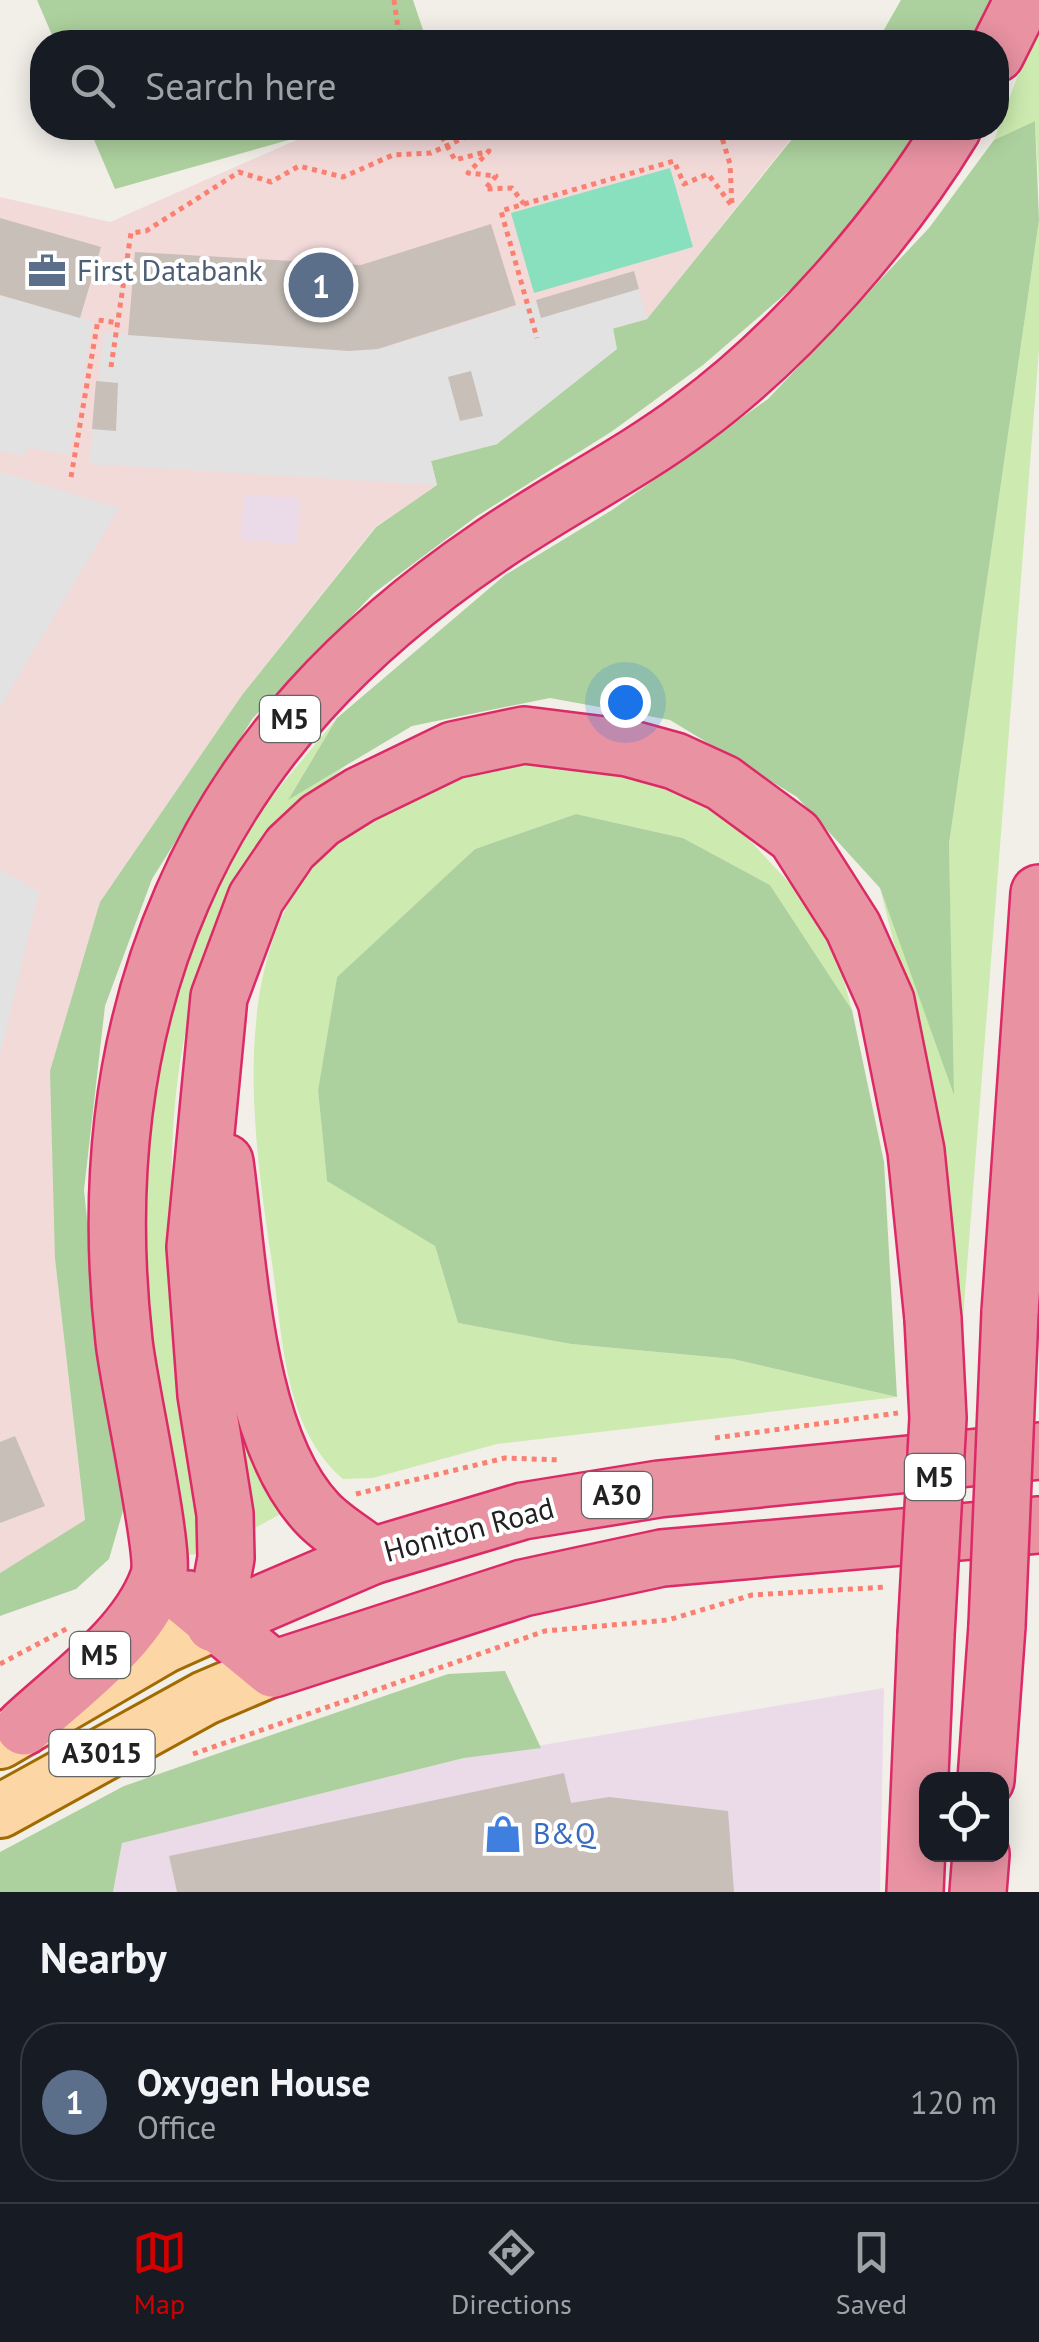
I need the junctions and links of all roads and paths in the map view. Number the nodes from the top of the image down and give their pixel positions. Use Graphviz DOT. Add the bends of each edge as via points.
graph roads {
  1 [pos="394,0"];
  2 [pos="1023,0"];
  3 [pos="398,30"];
  4 [pos="1008,30"];
  5 [pos="445,140"];
  6 [pos="460,140"];
  7 [pos="723,140"];
  8 [pos="946,140"];
  9 [pos="449,145"];
  10 [pos="524,204"];
  11 [pos="118,324"];
  12 [pos="537,338"];
  13 [pos="111,367"];
  14 [pos="71,477"];
  15 [pos="1039,894"];
  16 [pos="212,1070"];
  17 [pos="1039,1451"];
  18 [pos="1039,1525"];
  19 [pos="372,1556"];
  20 [pos="161,1573"];
  21 [pos="905,1586"];
  22 [pos="214,1624"];
  23 [pos="70,1627"];
  24 [pos="0,1664"];
  25 [pos="273,1669"];
  26 [pos="205,1698"];
  27 [pos="12,1734"];
  28 [pos="176,1760"];
  29 [pos="987,1772"];
  30 [pos="0,1812"];
  31 [pos="980,1862"];
  32 [pos="916,1892"];
  33 [pos="978,1892"];
  1 -- 3 [label="path"];
  2 -- 4 [label="highway"];
  5 -- 9 [label="path"];
  6 -- 9 [label="path"];
  7 -- 10 [label="path" via="732,206 708,174 684,184 674,162"];
  8 -- 20 [label="highway, M5" via="840,277 770,350 692,418 488,547 388,621 282,728 218,824 181,900 150,988 129,1065 118,1149 124,1344"];
  9 -- 10 [label="path" via="455,160 488,152 468,172 496,176 485,190 512,188"];
  9 -- 11 [label="path" via="393,155 343,176 298,166 271,182 238,172 146,231 131,233"];
  10 -- 12 [label="path" via="501,211"];
  11 -- 13 [label="path"];
  11 -- 14 [label="path" via="98,320"];
  15 -- 29 [label="highway, M5, bridge"];
  16 -- 19 [label="highway, M5" via="258,1388 274,1448 316,1513"];
  16 -- 22 [label="highway, M5" via="195,1248 224,1514 226,1558"];
  16 -- 32 [label="highway, M5, bridge" via="219,996 272,869 320,820 454,750 524,735 628,748 675,761 750,800 795,836 853,927 886,1001 902,1060 926,1227 938,1418"];
  17 -- 19 [label="highway, Honiton Road / A30" via="523,1510"];
  18 -- 25 [label="highway, A30" via="662,1558 523,1588"];
  19 -- 22 [label="highway, Honiton Road / A30"];
  20 -- 22 [label="highway"];
  20 -- 27 [label="highway, M5" via="141,1616"];
  21 -- 28 [label="path" via="752,1596 668,1620 545,1630"];
  22 -- 25 [label="highway"];
  22 -- 26 [label="main road"];
  22 -- 27 [label="main road, Honiton Road / A3015"];
  23 -- 24 [label="path"];
  25 -- 26 [label="main road, A3015"];
  26 -- 30 [label="main road, A3015"];
  31 -- 33 [label="highway"];
}
